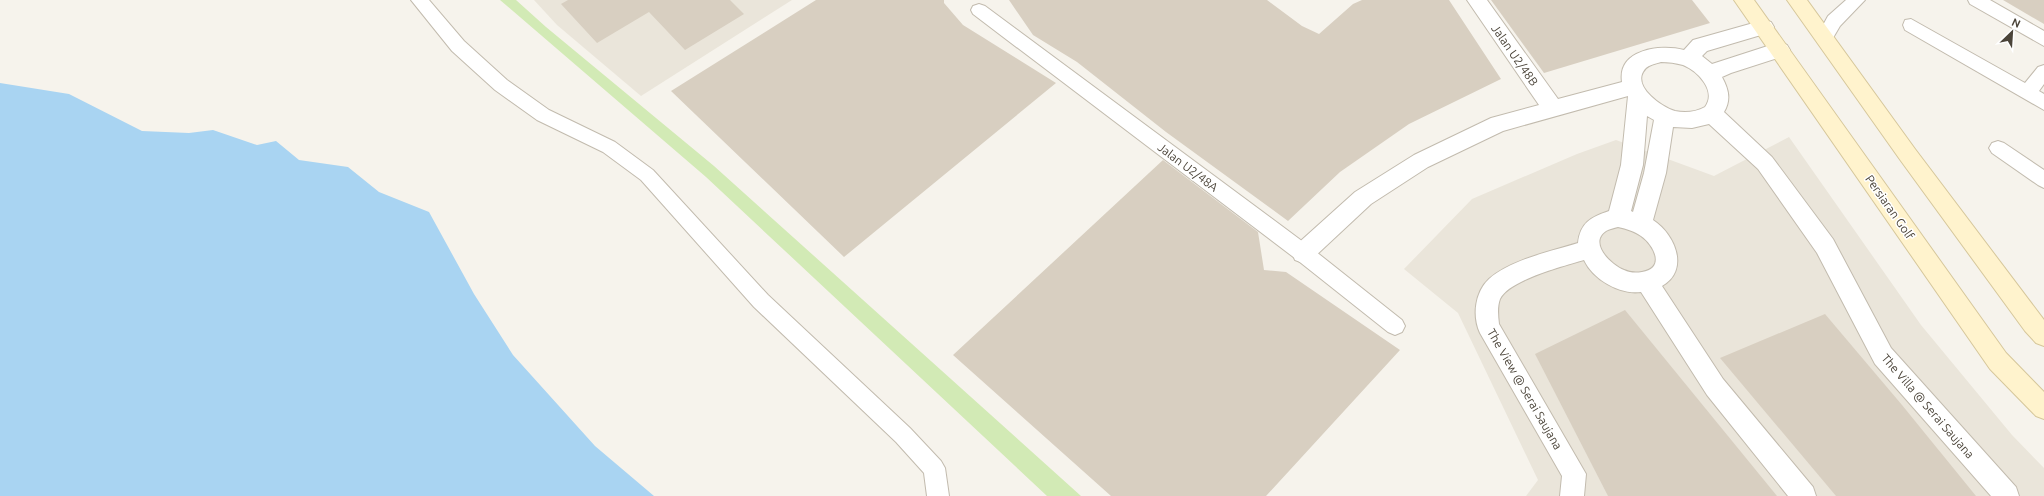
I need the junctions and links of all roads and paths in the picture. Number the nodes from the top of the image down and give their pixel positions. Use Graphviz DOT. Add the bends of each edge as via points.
graph roads {
  1 [pos="419,0"];
  2 [pos="1477,0"];
  3 [pos="1744,0"];
  4 [pos="1797,0"];
  5 [pos="1857,0"];
  6 [pos="1976,0"];
  7 [pos="980,10"];
  8 [pos="1911,25"];
  9 [pos="1764,27"];
  10 [pos="1824,38"];
  11 [pos="2044,39"];
  12 [pos="1780,50"];
  13 [pos="1688,59"];
  14 [pos="2044,72"];
  15 [pos="1710,75"];
  16 [pos="1636,93"];
  17 [pos="2027,93"];
  18 [pos="2044,103"];
  19 [pos="1553,109"];
  20 [pos="1712,114"];
  21 [pos="1665,116"];
  22 [pos="1998,148"];
  23 [pos="2044,180"];
  24 [pos="1618,218"];
  25 [pos="1641,224"];
  26 [pos="1589,248"];
  27 [pos="1303,253"];
  28 [pos="1647,282"];
  29 [pos="1395,326"];
  30 [pos="2044,336"];
  31 [pos="2044,408"];
  32 [pos="938,496"];
  33 [pos="1572,496"];
  34 [pos="1804,496"];
  35 [pos="2007,496"];
  1 -- 32 [label="lane" via="458,46 501,85 543,115 609,148 647,175 761,301 934,468"];
  2 -- 19 [label="street, Jalan U2/48B"];
  3 -- 9 [label="street, Persiaran Golf"];
  4 -- 10 [label="street"];
  5 -- 10 [label="lane" via="1834,21"];
  6 -- 11 [label="lane"];
  7 -- 27 [label="lane, Jalan U2/48A"];
  8 -- 17 [label="lane"];
  9 -- 12 [label="street, Persiaran Golf"];
  9 -- 13 [label="street" via="1700,45"];
  10 -- 30 [label="street" via="1917,168"];
  12 -- 15 [label="street" via="1724,67"];
  12 -- 31 [label="street, Persiaran Golf" via="1998,361"];
  13 -- 15 [label="street"];
  13 -- 16 [label="street" via="1674,54 1661,54 1649,55 1639,60 1632,72"];
  14 -- 17 [label="lane"];
  15 -- 20 [label="street" via="1717,85 1720,96 1718,106"];
  16 -- 19 [label="street"];
  16 -- 21 [label="street" via="1651,109"];
  16 -- 24 [label="street" via="1632,165"];
  17 -- 18 [label="lane"];
  19 -- 27 [label="street" via="1498,124 1421,162 1363,198"];
  20 -- 21 [label="street" via="1691,121"];
  20 -- 35 [label="street, The Villa @ Serai Saujana" via="1765,163 1825,246 1883,356"];
  21 -- 25 [label="street" via="1656,173"];
  22 -- 23 [label="lane"];
  24 -- 25 [label="street"];
  24 -- 26 [label="street" via="1597,223 1588,238"];
  25 -- 28 [label="street" via="1661,241 1666,251 1667,262 1664,271 1657,278"];
  26 -- 28 [label="street" via="1597,263 1611,276 1636,284"];
  26 -- 33 [label="street, The View @ Serai Saujana" via="1508,278 1496,286 1486,312 1488,326 1574,474"];
  27 -- 29 [label="lane, Jalan U2/48A"];
  28 -- 34 [label="street" via="1715,387"];
}
